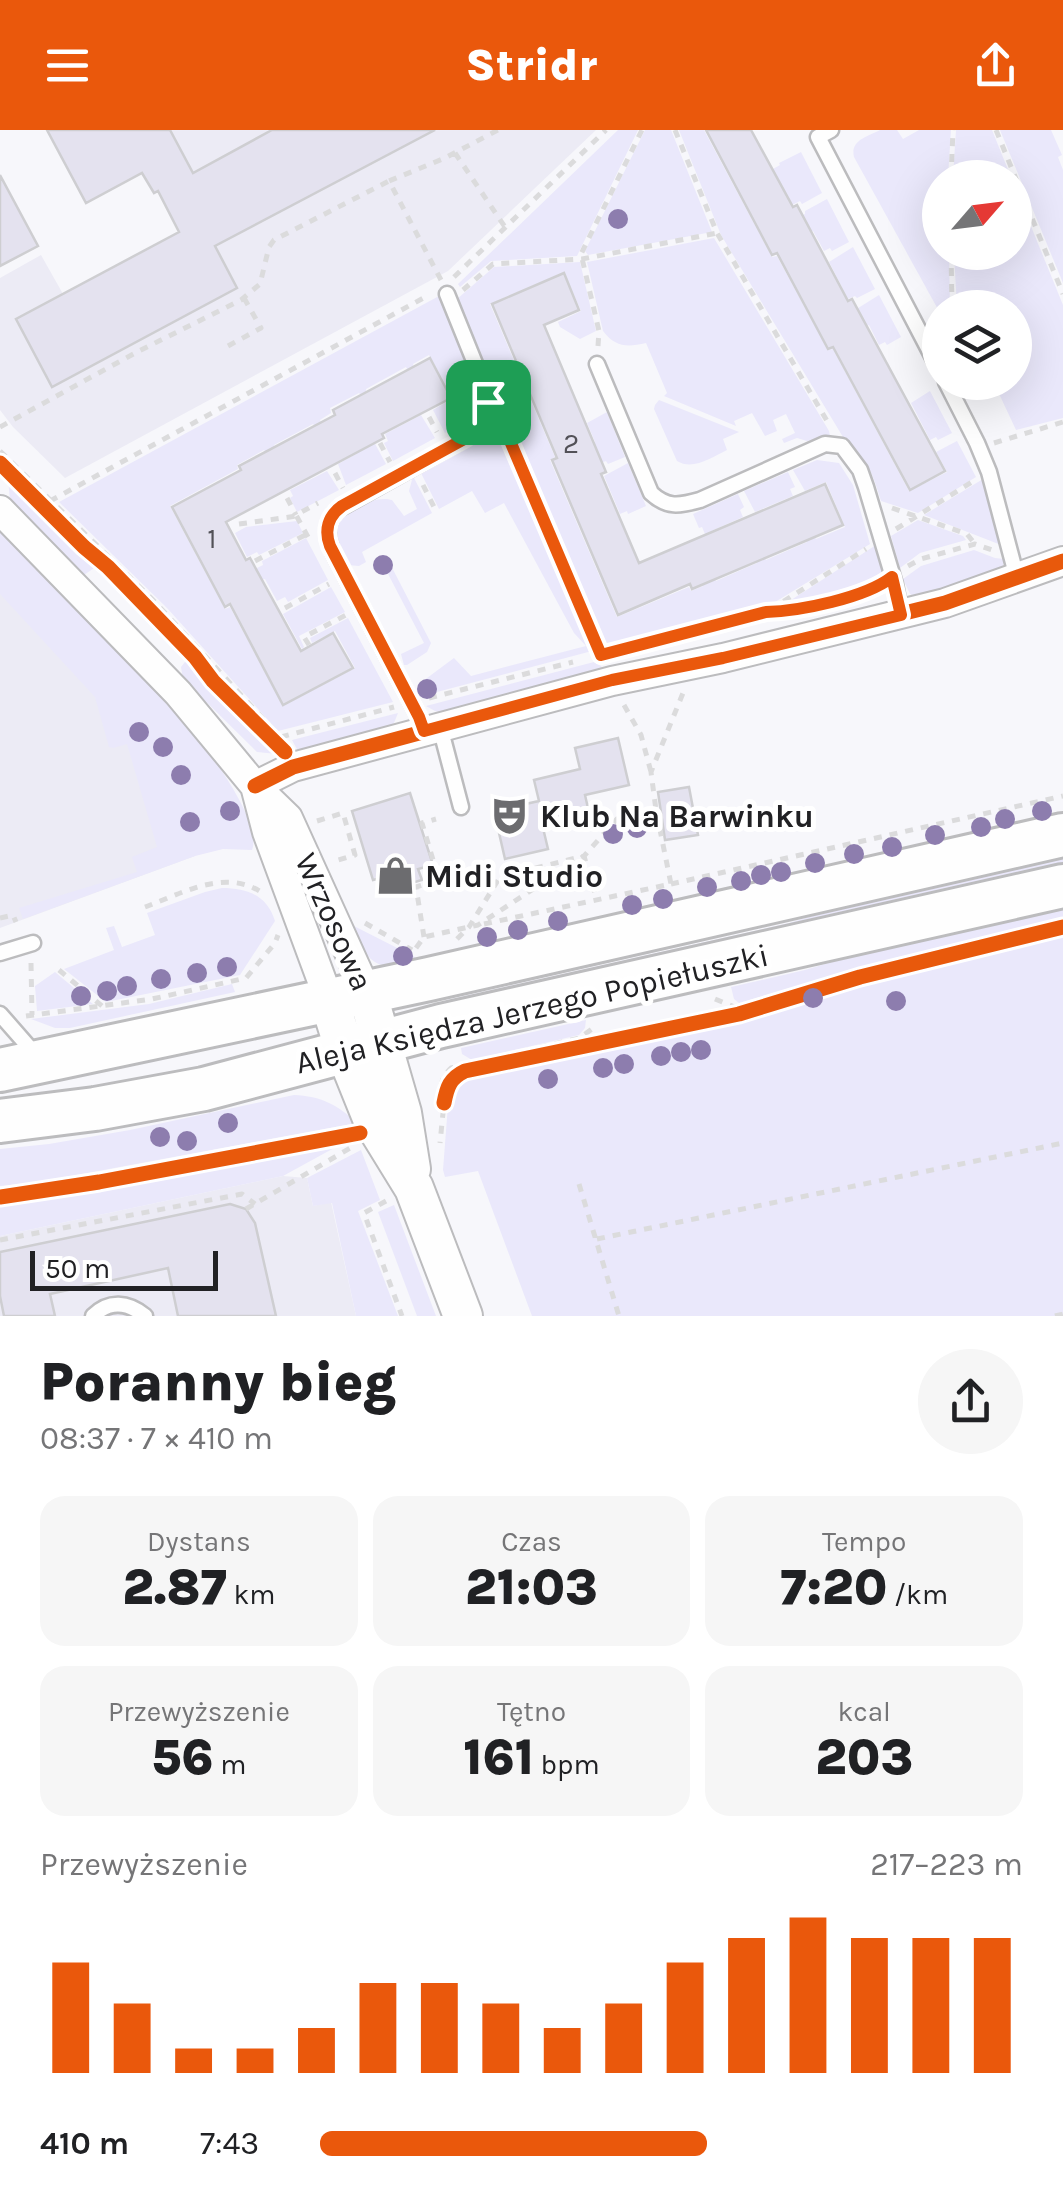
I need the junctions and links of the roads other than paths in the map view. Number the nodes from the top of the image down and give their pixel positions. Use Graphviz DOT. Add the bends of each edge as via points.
graph roads {
  1 [pos="831,130"];
  2 [pos="450,291"];
  3 [pos="922,336"];
  4 [pos="597,364"];
  5 [pos="955,400"];
  6 [pos="0,510"];
  7 [pos="1063,561"];
  8 [pos="1014,565"];
  9 [pos="901,615"];
  10 [pos="432,729"];
  11 [pos="255,786"];
  12 [pos="461,807"];
  13 [pos="1063,835"];
  14 [pos="1063,886"];
  15 [pos="32,950"];
  16 [pos="0,954"];
  17 [pos="348,996"];
  18 [pos="0,1014"];
  19 [pos="363,1046"];
  20 [pos="42,1062"];
  21 [pos="0,1070"];
  22 [pos="0,1121"];
  23 [pos="93,1316"];
  24 [pos="144,1316"];
  25 [pos="463,1316"];
  1 -- 3 [label="lane" via="818,137"];
  2 -- 10 [label="lane" via="485,388 487,414 466,438 342,506 328,527 330,546"];
  4 -- 9 [label="lane" via="650,493 670,506 700,500 825,444 842,446 860,470"];
  5 -- 8 [label="lane" via="979,447"];
  6 -- 11 [label="street, Wrzosowa" via="178,694"];
  7 -- 8 [label="street"];
  8 -- 9 [label="street" via="945,603"];
  9 -- 10 [label="street" via="612,680"];
  10 -- 11 [label="street" via="293,767"];
  10 -- 12 [label="lane"];
  11 -- 17 [label="street, Wrzosowa" via="268,832"];
  11 -- 17 [label="street, Wrzosowa" via="294,830"];
  13 -- 17 [label="main road, Aleja Księdza Jerzego Popiełuszki"];
  14 -- 19 [label="main road, Aleja Księdza Jerzego Popiełuszki"];
  15 -- 16 [label="lane"];
  17 -- 19 [label="street, Wrzosowa"];
  17 -- 20 [label="main road, Aleja Księdza Jerzego Popiełuszki"];
  18 -- 20 [label="lane"];
  19 -- 22 [label="main road, Aleja Księdza Jerzego Popiełuszki" via="204,1089"];
  19 -- 25 [label="street, Wrzosowa" via="402,1113 397,1187"];
  20 -- 21 [label="main road, Aleja Księdza Jerzego Popiełuszki"];
  23 -- 24 [label="lane" via="118,1304"];
}
